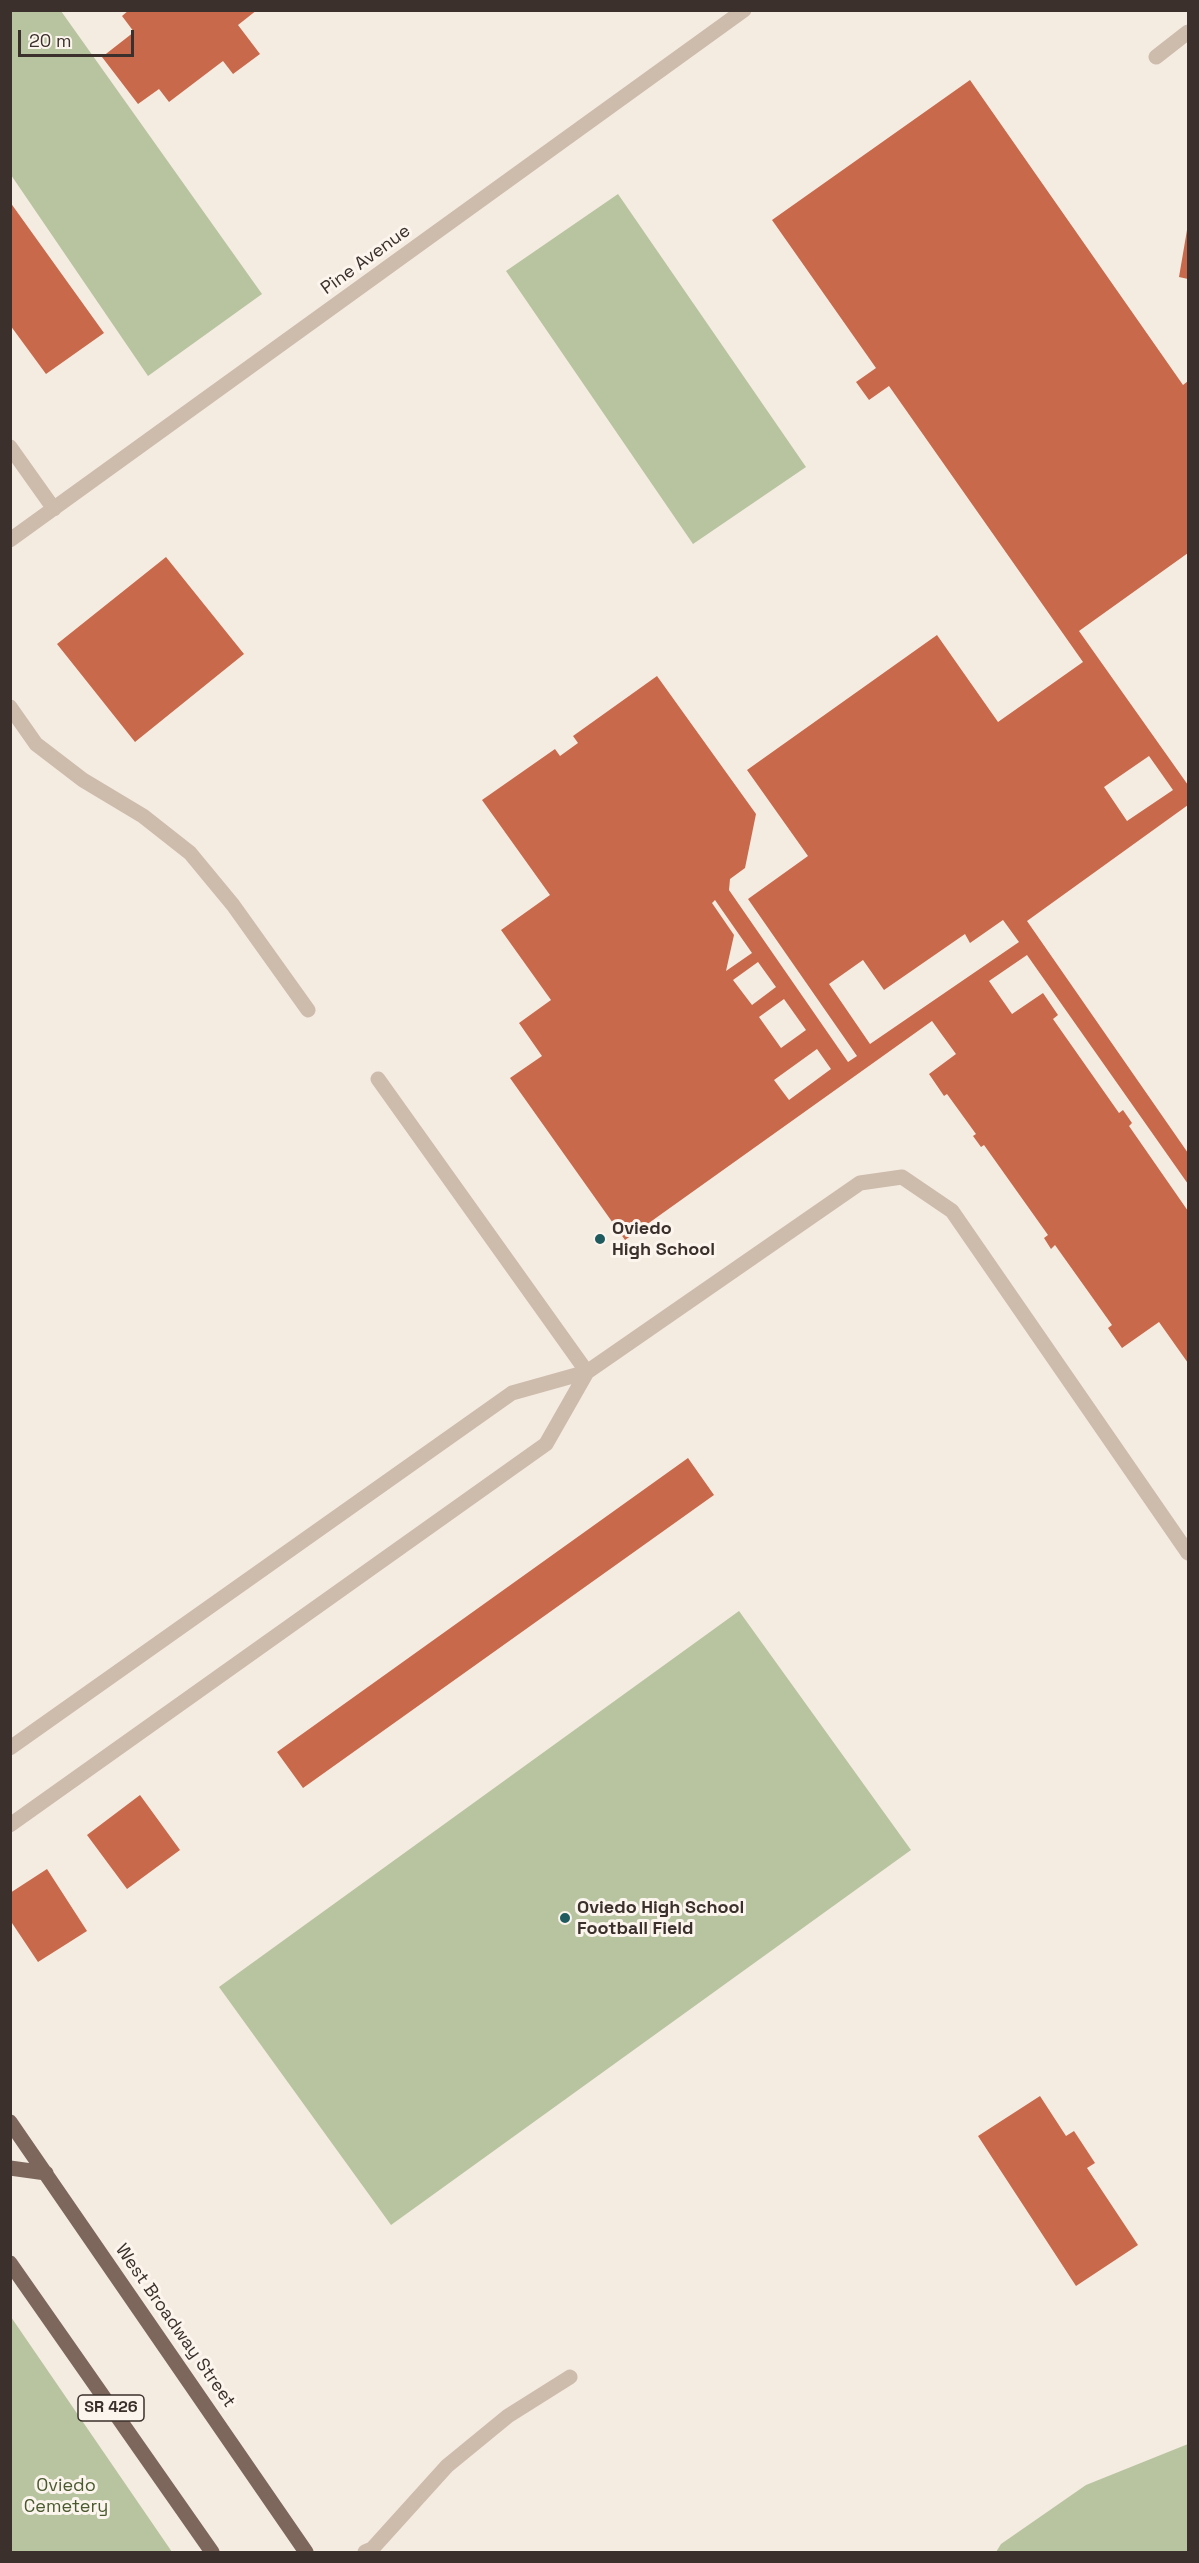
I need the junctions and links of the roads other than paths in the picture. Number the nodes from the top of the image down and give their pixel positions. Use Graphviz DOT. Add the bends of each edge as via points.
graph roads {
  1 [pos="744,10"];
  2 [pos="1188,32"];
  3 [pos="1156,57"];
  4 [pos="10,447"];
  5 [pos="54,509"];
  6 [pos="10,540"];
  7 [pos="10,706"];
  8 [pos="308,1010"];
  9 [pos="378,1079"];
  10 [pos="587,1372"];
  11 [pos="1188,1553"];
  12 [pos="10,1748"];
  13 [pos="10,1825"];
  14 [pos="10,2122"];
  15 [pos="10,2168"];
  16 [pos="46,2174"];
  17 [pos="10,2264"];
  18 [pos="570,2377"];
  19 [pos="212,2553"];
  20 [pos="306,2553"];
  21 [pos="365,2553"];
  1 -- 5 [label="street, Pine Avenue"];
  2 -- 3 [label="street"];
  4 -- 5 [label="street"];
  5 -- 6 [label="street, Pine Avenue"];
  7 -- 8 [label="street" via="36,744 83,780 143,816 190,853 233,905"];
  9 -- 10 [label="street"];
  10 -- 11 [label="street" via="860,1183 903,1177 952,1211"];
  10 -- 12 [label="street" via="513,1393"];
  10 -- 13 [label="street" via="546,1444"];
  14 -- 16 [label="main road, West Broadway Street"];
  15 -- 16 [label="main road"];
  16 -- 20 [label="main road, West Broadway Street"];
  17 -- 19 [label="main road, SR 426"];
  18 -- 21 [label="street" via="508,2416 447,2466"];
}
